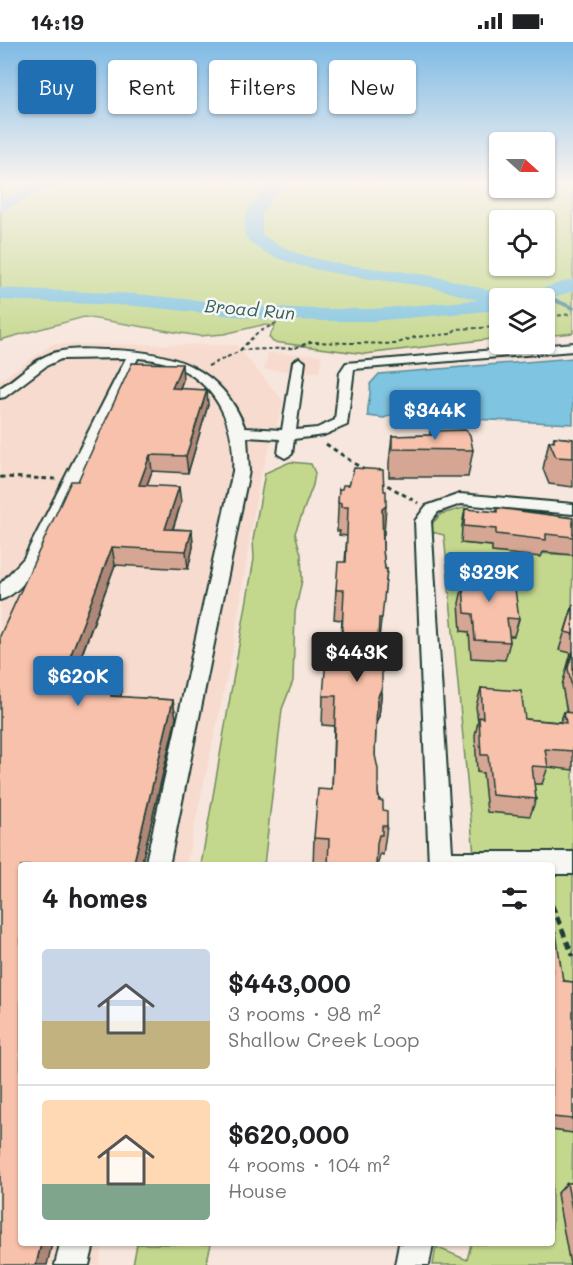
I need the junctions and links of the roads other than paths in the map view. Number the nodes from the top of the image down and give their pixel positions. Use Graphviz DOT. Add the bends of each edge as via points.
graph roads {
  1 [pos="573,347"];
  2 [pos="133,355"];
  3 [pos="299,362"];
  4 [pos="0,394"];
  5 [pos="242,432"];
  6 [pos="288,433"];
  7 [pos="285,454"];
  8 [pos="573,509"];
  9 [pos="0,594"];
  10 [pos="158,862"];
  11 [pos="441,862"];
  12 [pos="555,863"];
  13 [pos="573,863"];
  14 [pos="76,1246"];
  15 [pos="416,1246"];
  16 [pos="72,1265"];
  17 [pos="411,1265"];
  1 -- 6 [label="street" via="350,366 344,379 342,422 327,430"];
  2 -- 4 [label="street" via="58,356"];
  2 -- 5 [label="street" via="162,358 194,372 223,399"];
  2 -- 9 [label="street" via="33,558"];
  3 -- 6 [label="street"];
  5 -- 6 [label="street"];
  5 -- 10 [label="street" via="241,471"];
  6 -- 7 [label="street"];
  8 -- 11 [label="street" via="474,499 445,503 432,509 423,521"];
  12 -- 13 [label="street"];
  14 -- 16 [label="street"];
  15 -- 17 [label="street"];
}
